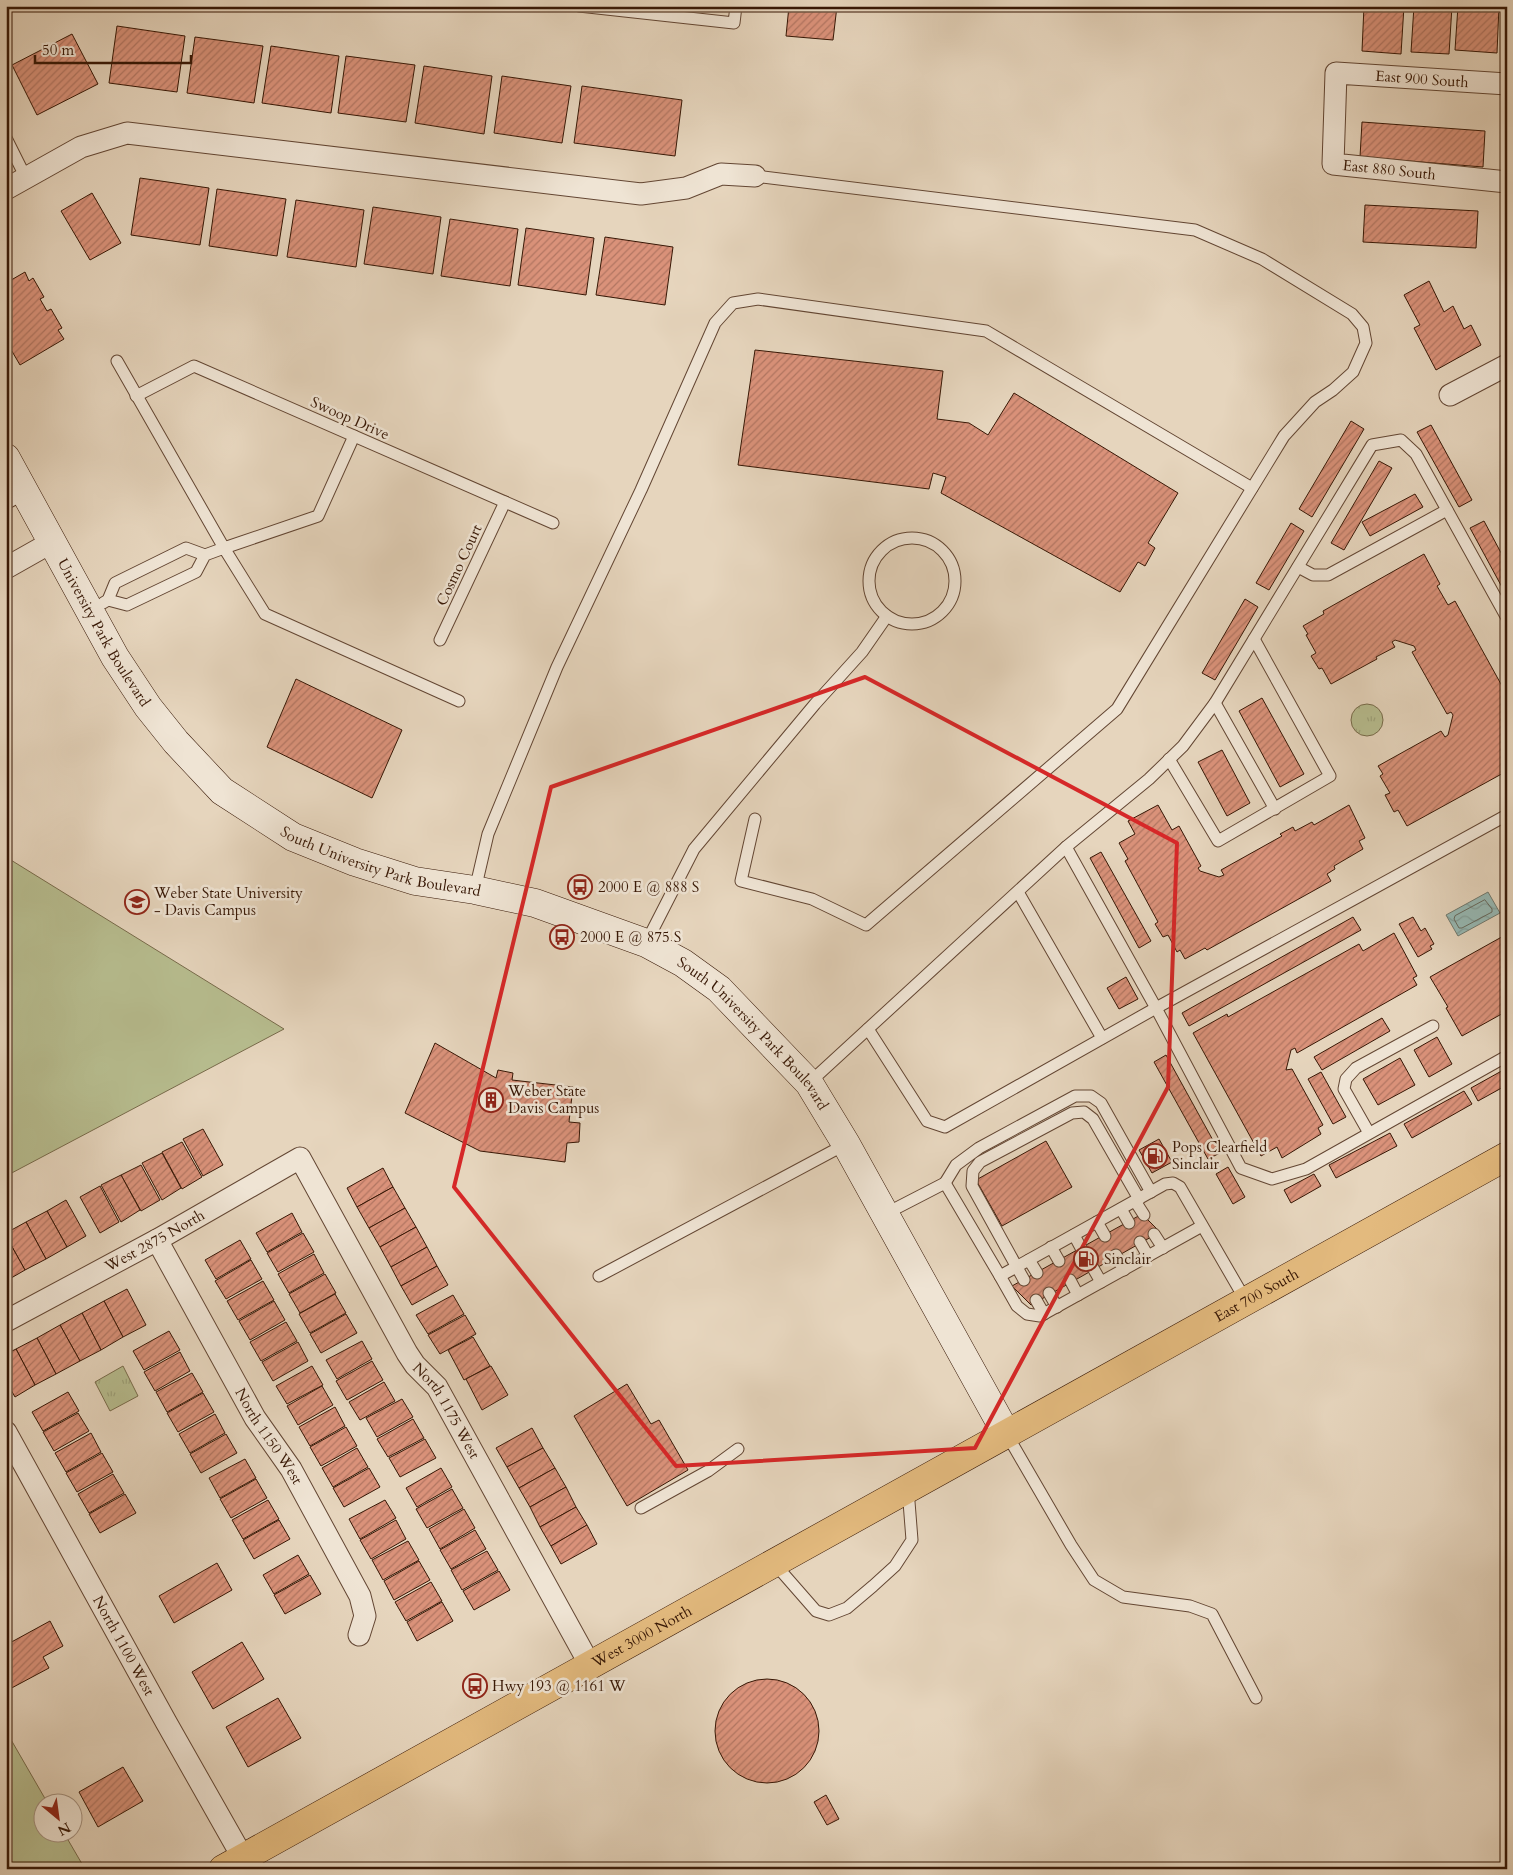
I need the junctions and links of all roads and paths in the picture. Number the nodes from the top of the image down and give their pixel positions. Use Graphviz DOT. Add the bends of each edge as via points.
graph roads {
  1 [pos="579,6"];
  2 [pos="736,6"];
  3 [pos="671,11"];
  4 [pos="1336,73"];
  5 [pos="1507,84"];
  6 [pos="6,138"];
  7 [pos="755,176"];
  8 [pos="26,178"];
  9 [pos="1507,182"];
  10 [pos="6,189"];
  11 [pos="117,361"];
  12 [pos="1507,365"];
  13 [pos="1450,395"];
  14 [pos="136,396"];
  15 [pos="354,436"];
  16 [pos="6,458"];
  17 [pos="1252,488"];
  18 [pos="15,493"];
  19 [pos="505,502"];
  20 [pos="1447,510"];
  21 [pos="553,523"];
  22 [pos="52,542"];
  23 [pos="224,548"];
  24 [pos="205,555"];
  25 [pos="1298,567"];
  26 [pos="6,568"];
  27 [pos="98,605"];
  28 [pos="886,616"];
  29 [pos="1507,618"];
  30 [pos="1254,639"];
  31 [pos="440,640"];
  32 [pos="460,701"];
  33 [pos="1215,703"];
  34 [pos="1169,759"];
  35 [pos="222,791"];
  36 [pos="1275,809"];
  37 [pos="1507,815"];
  38 [pos="756,819"];
  39 [pos="1066,847"];
  40 [pos="475,890"];
  41 [pos="1018,892"];
  42 [pos="646,943"];
  43 [pos="1156,1008"];
  44 [pos="1433,1026"];
  45 [pos="868,1029"];
  46 [pos="1102,1038"];
  47 [pos="1507,1056"];
  48 [pos="809,1083"];
  49 [pos="1369,1133"];
  50 [pos="846,1144"];
  51 [pos="1507,1156"];
  52 [pos="300,1158"];
  53 [pos="945,1182"];
  54 [pos="1151,1192"];
  55 [pos="1137,1200"];
  56 [pos="1121,1209"];
  57 [pos="885,1214"];
  58 [pos="1144,1215"];
  59 [pos="1097,1222"];
  60 [pos="1129,1223"];
  61 [pos="1202,1226"];
  62 [pos="1154,1234"];
  63 [pos="1074,1235"];
  64 [pos="1105,1236"];
  65 [pos="157,1240"];
  66 [pos="1140,1242"];
  67 [pos="1052,1247"];
  68 [pos="1082,1248"];
  69 [pos="1163,1248"];
  70 [pos="1116,1256"];
  71 [pos="1148,1256"];
  72 [pos="1029,1260"];
  73 [pos="1059,1261"];
  74 [pos="1016,1267"];
  75 [pos="1093,1268"];
  76 [pos="1124,1270"];
  77 [pos="1038,1273"];
  78 [pos="599,1276"];
  79 [pos="1000,1276"];
  80 [pos="1024,1280"];
  81 [pos="1070,1280"];
  82 [pos="1101,1282"];
  83 [pos="1049,1293"];
  84 [pos="1078,1295"];
  85 [pos="1036,1300"];
  86 [pos="1246,1301"];
  87 [pos="1057,1307"];
  88 [pos="1044,1314"];
  89 [pos="6,1322"];
  90 [pos="6,1432"];
  91 [pos="1006,1433"];
  92 [pos="738,1449"];
  93 [pos="908,1488"];
  94 [pos="642,1508"];
  95 [pos="774,1563"];
  96 [pos="359,1635"];
  97 [pos="590,1665"];
  98 [pos="1256,1698"];
  99 [pos="233,1863"];
  1 -- 3 [label="lane"];
  2 -- 3 [label="lane" via="734,23"];
  4 -- 5 [label="street, East 900 South"];
  4 -- 9 [label="street, East 880 South" via="1332,164"];
  6 -- 8 [label="lane"];
  7 -- 8 [label="street" via="721,174 686,188 641,194 127,133 81,147"];
  7 -- 17 [label="lane" via="1194,230 1262,259 1352,314 1362,327 1366,343 1353,372 1315,402 1284,436"];
  8 -- 10 [label="street"];
  11 -- 14 [label="lane"];
  12 -- 13 [label="street"];
  14 -- 15 [label="lane, Swoop Drive" via="194,366"];
  14 -- 23 [label="lane"];
  15 -- 19 [label="lane, Swoop Drive"];
  15 -- 23 [label="lane" via="318,516"];
  16 -- 18 [label="street, University Park Boulevard"];
  17 -- 38 [label="lane" via="1117,709 866,925 812,899 741,881"];
  17 -- 40 [label="lane" via="986,331 758,299 733,303 716,323 557,666 488,834"];
  18 -- 22 [label="street, University Park Boulevard"];
  19 -- 21 [label="lane, Swoop Drive"];
  19 -- 31 [label="lane, Cosmo Court"];
  20 -- 25 [label="lane" via="1328,575 1313,575"];
  20 -- 25 [label="lane" via="1416,454 1401,440 1372,445"];
  20 -- 29 [label="lane"];
  22 -- 26 [label="street"];
  22 -- 27 [label="street, University Park Boulevard"];
  23 -- 24 [label="lane"];
  23 -- 32 [label="lane" via="265,614"];
  24 -- 27 [label="lane" via="196,572 127,605"];
  24 -- 27 [label="lane" via="186,548 115,583"];
  25 -- 30 [label="lane"];
  27 -- 35 [label="street, University Park Boulevard" via="115,657 148,707"];
  28 -- 28 [label="lane" via="900,623 915,624 942,613 951,600 955,571 943,550 931,541 901,539 879,552 872,565 869,586 873,600"];
  28 -- 42 [label="lane" via="862,652 694,850"];
  30 -- 33 [label="lane"];
  30 -- 36 [label="lane" via="1330,776"];
  33 -- 34 [label="lane" via="1183,746"];
  33 -- 36 [label="lane"];
  34 -- 36 [label="lane" via="1218,842"];
  34 -- 39 [label="lane"];
  35 -- 40 [label="street, South University Park Boulevard" via="293,836 355,862 415,881"];
  37 -- 43 [label="lane"];
  39 -- 41 [label="lane"];
  39 -- 43 [label="lane"];
  40 -- 42 [label="street, South University Park Boulevard" via="535,903"];
  41 -- 45 [label="lane"];
  41 -- 46 [label="lane"];
  42 -- 48 [label="street, South University Park Boulevard" via="683,963 719,989"];
  43 -- 46 [label="lane"];
  43 -- 49 [label="lane" via="1242,1168 1272,1178 1306,1169"];
  44 -- 49 [label="lane" via="1356,1068 1346,1079 1344,1089"];
  45 -- 46 [label="lane" via="927,1121 945,1126"];
  45 -- 48 [label="lane"];
  47 -- 49 [label="lane"];
  48 -- 50 [label="street, South University Park Boulevard"];
  50 -- 57 [label="street, South University Park Boulevard"];
  50 -- 78 [label="lane"];
  51 -- 86 [label="main road, East 700 South"];
  52 -- 65 [label="street, West 2875 North"];
  52 -- 97 [label="street, North 1175 West" via="407,1353 437,1387"];
  53 -- 54 [label="lane" via="956,1165 979,1148 1075,1096 1091,1096 1101,1103"];
  53 -- 57 [label="lane"];
  53 -- 79 [label="lane"];
  54 -- 55 [label="lane"];
  54 -- 61 [label="lane" via="1165,1184 1180,1186"];
  55 -- 56 [label="lane"];
  55 -- 58 [label="lane"];
  55 -- 74 [label="lane" via="1093,1119 1084,1112 1072,1113 980,1162 973,1171 972,1186"];
  56 -- 59 [label="lane"];
  56 -- 60 [label="lane"];
  57 -- 91 [label="street, South University Park Boulevard"];
  59 -- 63 [label="lane"];
  59 -- 64 [label="lane"];
  61 -- 69 [label="lane"];
  61 -- 86 [label="lane"];
  62 -- 69 [label="lane"];
  63 -- 67 [label="lane"];
  63 -- 68 [label="lane"];
  65 -- 89 [label="street, West 2875 North"];
  65 -- 96 [label="street, North 1150 West" via="255,1418 292,1469 360,1596 365,1616"];
  66 -- 71 [label="lane"];
  67 -- 72 [label="lane"];
  67 -- 73 [label="lane"];
  69 -- 71 [label="lane"];
  70 -- 76 [label="lane"];
  71 -- 76 [label="lane"];
  72 -- 74 [label="lane"];
  72 -- 77 [label="lane"];
  74 -- 79 [label="lane"];
  74 -- 80 [label="lane"];
  75 -- 82 [label="lane"];
  76 -- 82 [label="lane"];
  79 -- 88 [label="lane" via="1017,1306 1027,1314"];
  81 -- 84 [label="lane"];
  82 -- 84 [label="lane"];
  83 -- 87 [label="lane"];
  84 -- 87 [label="lane"];
  85 -- 88 [label="lane"];
  86 -- 91 [label="main road, East 700 South"];
  87 -- 88 [label="lane"];
  90 -- 99 [label="street, North 1100 West" via="166,1722"];
  91 -- 93 [label="main road, West 3000 North"];
  91 -- 98 [label="lane" via="1094,1580 1123,1596 1190,1606 1212,1614"];
  92 -- 94 [label="lane" via="708,1471"];
  93 -- 95 [label="main road, West 3000 North"];
  93 -- 95 [label="lane" via="912,1540 895,1566 847,1608 829,1615 816,1611"];
  95 -- 97 [label="main road, West 3000 North"];
  97 -- 99 [label="main road, West 3000 North"];
}
